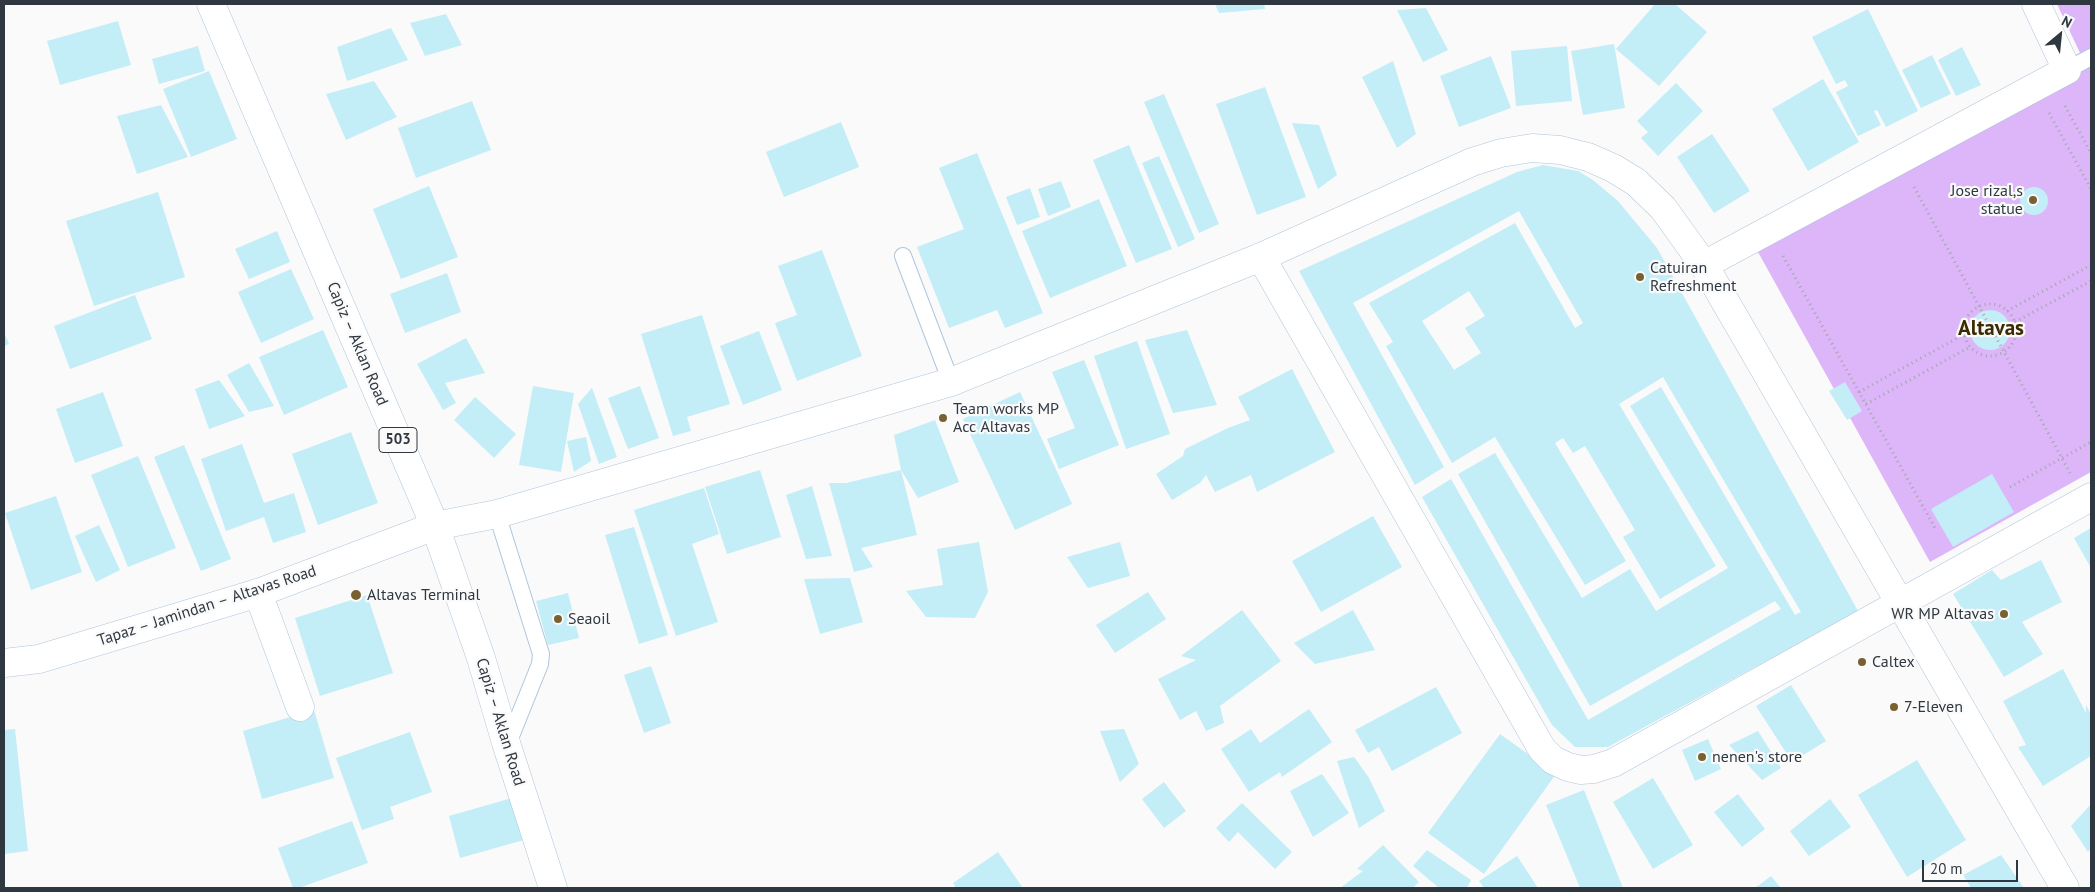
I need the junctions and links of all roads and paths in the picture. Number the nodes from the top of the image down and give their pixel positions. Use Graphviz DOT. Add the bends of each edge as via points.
graph roads {
  1 [pos="211,4"];
  2 [pos="2036,4"];
  3 [pos="2091,57"];
  4 [pos="2059,74"];
  5 [pos="2046,108"];
  6 [pos="2091,153"];
  7 [pos="1900,160"];
  8 [pos="2091,189"];
  9 [pos="1782,253"];
  10 [pos="903,256"];
  11 [pos="1261,257"];
  12 [pos="1704,265"];
  13 [pos="2091,265"];
  14 [pos="2091,281"];
  15 [pos="1980,306"];
  16 [pos="2007,311"];
  17 [pos="2015,323"];
  18 [pos="1965,334"];
  19 [pos="1970,347"];
  20 [pos="2004,352"];
  21 [pos="951,382"];
  22 [pos="1859,392"];
  23 [pos="1866,404"];
  24 [pos="2091,442"];
  25 [pos="2063,458"];
  26 [pos="2010,487"];
  27 [pos="2091,497"];
  28 [pos="498,514"];
  29 [pos="435,526"];
  30 [pos="1935,528"];
  31 [pos="258,593"];
  32 [pos="1900,603"];
  33 [pos="4,663"];
  34 [pos="300,708"];
  35 [pos="507,746"];
  36 [pos="553,888"];
  37 [pos="2065,888"];
  1 -- 29 [label="main road, Capiz – Aklan Road / 503"];
  2 -- 4 [label="main road"];
  3 -- 4 [label="lane"];
  4 -- 6 [label="path"];
  4 -- 7 [label="main road"];
  5 -- 8 [label="path"];
  7 -- 12 [label="main road"];
  7 -- 15 [label="path"];
  9 -- 22 [label="path"];
  10 -- 21 [label="lane"];
  11 -- 12 [label="main road, Tapaz – Jamindan – Altavas Road" via="1472,162 1532,148 1588,157 1636,182 1663,208"];
  11 -- 21 [label="main road, Tapaz – Jamindan – Altavas Road"];
  11 -- 32 [label="main road" via="1542,749 1553,760 1581,770 1613,763"];
  12 -- 32 [label="main road, Tapaz – Jamindan – Altavas Road"];
  13 -- 16 [label="path"];
  14 -- 17 [label="path"];
  15 -- 16 [label="path" via="1994,304"];
  15 -- 18 [label="path" via="1966,321"];
  15 -- 20 [label="path"];
  16 -- 17 [label="path"];
  17 -- 20 [label="path" via="2015,336"];
  18 -- 19 [label="path"];
  18 -- 22 [label="path"];
  19 -- 20 [label="path" via="1983,355"];
  19 -- 23 [label="path"];
  20 -- 25 [label="path"];
  21 -- 28 [label="main road, Tapaz – Jamindan – Altavas Road"];
  22 -- 23 [label="path"];
  23 -- 30 [label="path"];
  24 -- 25 [label="path"];
  25 -- 26 [label="path"];
  27 -- 32 [label="main road"];
  28 -- 29 [label="main road, Tapaz – Jamindan – Altavas Road"];
  28 -- 35 [label="lane" via="541,654 540,664"];
  29 -- 31 [label="main road, Tapaz – Jamindan – Altavas Road"];
  29 -- 35 [label="main road, Capiz – Aklan Road / 503" via="481,658"];
  31 -- 33 [label="main road, Tapaz – Jamindan – Altavas Road" via="39,659"];
  31 -- 34 [label="main road"];
  32 -- 37 [label="main road, Tapaz – Jamindan – Altavas Road"];
  35 -- 36 [label="main road, Capiz – Aklan Road / 503"];
}
